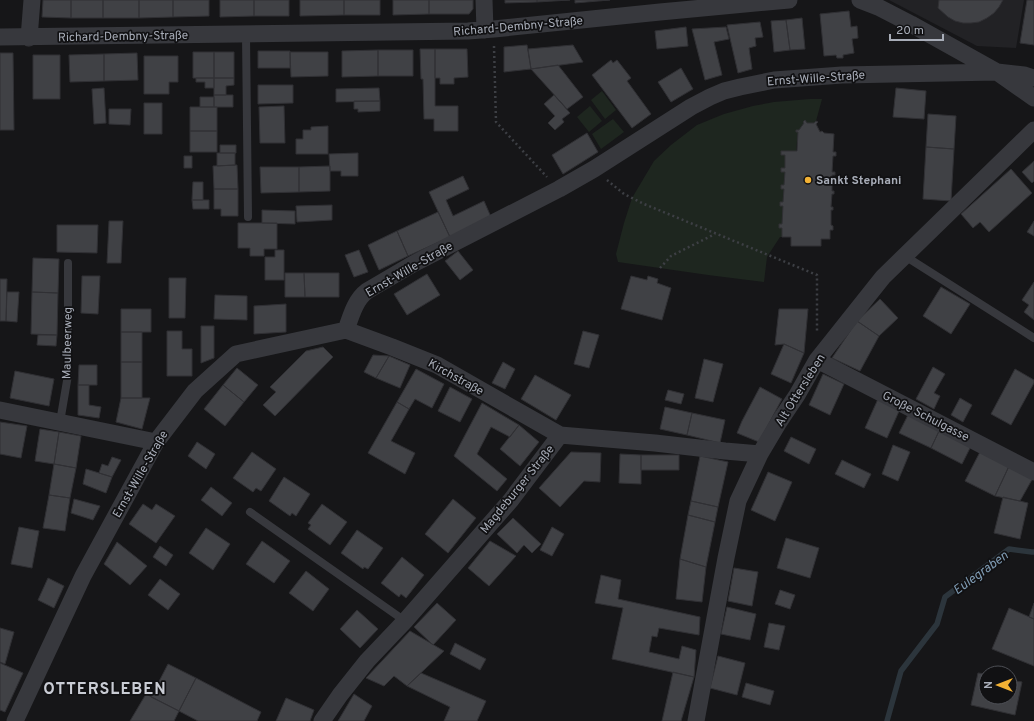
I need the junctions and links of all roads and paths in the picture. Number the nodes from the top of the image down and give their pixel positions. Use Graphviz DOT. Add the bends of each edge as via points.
graph roads {
  1 [pos="32,0"];
  2 [pos="484,0"];
  3 [pos="789,0"];
  4 [pos="860,0"];
  5 [pos="489,30"];
  6 [pos="246,35"];
  7 [pos="0,37"];
  8 [pos="29,38"];
  9 [pos="997,72"];
  10 [pos="1034,78"];
  11 [pos="1034,98"];
  12 [pos="1034,130"];
  13 [pos="604,178"];
  14 [pos="559,189"];
  15 [pos="248,217"];
  16 [pos="716,234"];
  17 [pos="905,256"];
  18 [pos="68,263"];
  19 [pos="660,268"];
  20 [pos="346,330"];
  21 [pos="1034,338"];
  22 [pos="817,360"];
  23 [pos="0,410"];
  24 [pos="60,422"];
  25 [pos="560,435"];
  26 [pos="156,442"];
  27 [pos="760,454"];
  28 [pos="1034,472"];
  29 [pos="250,512"];
  30 [pos="405,622"];
  31 [pos="15,721"];
  32 [pos="322,721"];
  33 [pos="696,721"];
  1 -- 8 [label="street"];
  2 -- 5 [label="street"];
  3 -- 5 [label="street, Richard-Dembny-Straße"];
  4 -- 9 [label="street" via="911,24"];
  5 -- 6 [label="street, Richard-Dembny-Straße"];
  5 -- 14 [label="path" via="496,122"];
  6 -- 8 [label="street, Richard-Dembny-Straße"];
  6 -- 15 [label="lane"];
  7 -- 8 [label="street, Richard-Dembny-Straße"];
  9 -- 10 [label="street"];
  9 -- 11 [label="street"];
  9 -- 14 [label="street, Ernst-Wille-Straße" via="817,76 774,80 724,91 691,107"];
  12 -- 17 [label="street, Alt Ottersleben"];
  13 -- 16 [label="path" via="639,202"];
  14 -- 20 [label="street, Ernst-Wille-Straße" via="413,264 367,291 357,303"];
  16 -- 19 [label="path" via="671,256"];
  16 -- 22 [label="path" via="817,275"];
  17 -- 21 [label="lane"];
  17 -- 22 [label="street, Alt Ottersleben" via="883,277"];
  18 -- 24 [label="lane, Maulbeerweg" via="68,375"];
  20 -- 25 [label="street, Kirchstraße" via="437,365"];
  20 -- 26 [label="street, Ernst-Wille-Straße" via="236,354 195,391"];
  22 -- 27 [label="street, Alt Ottersleben"];
  22 -- 28 [label="street, Große Schulgasse"];
  23 -- 24 [label="street"];
  24 -- 26 [label="street"];
  25 -- 27 [label="street, Magdeburger Straße"];
  25 -- 30 [label="street, Magdeburger Straße" via="511,500"];
  26 -- 31 [label="street, Ernst-Wille-Straße" via="83,576"];
  27 -- 33 [label="street, Alt Ottersleben" via="738,501"];
  29 -- 30 [label="lane"];
  30 -- 32 [label="street, Magdeburger Straße" via="367,661"];
}
